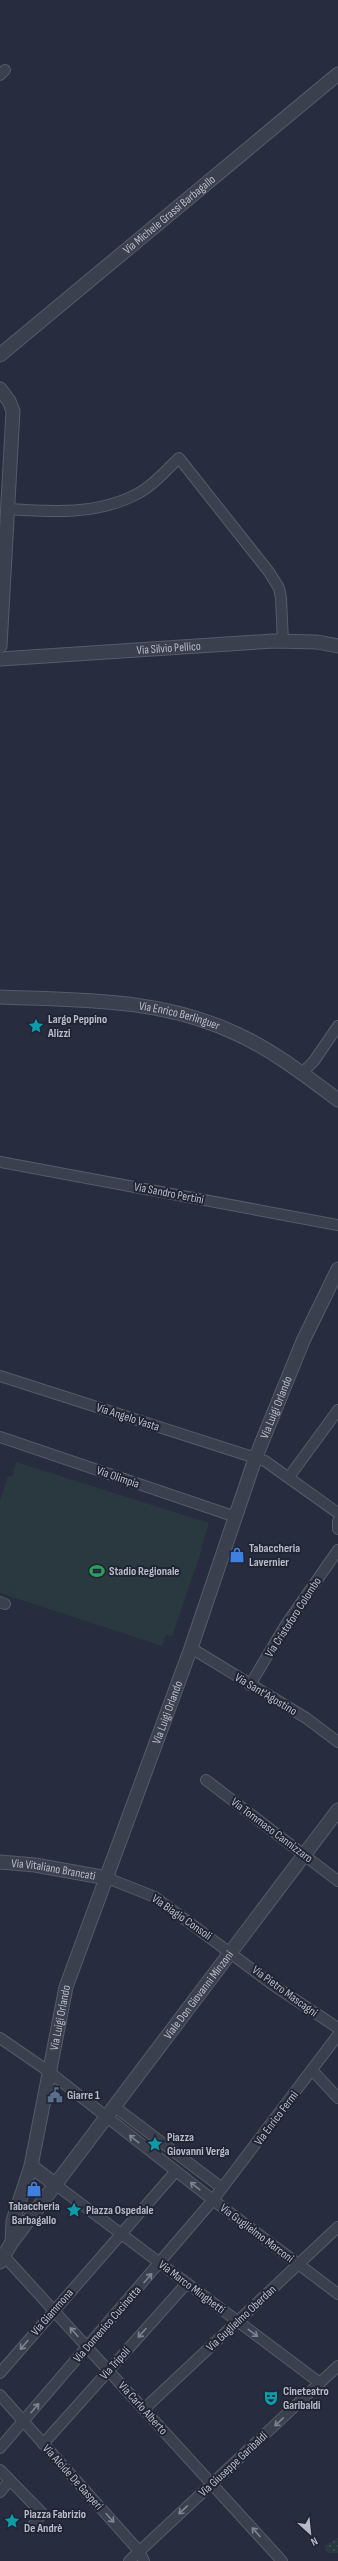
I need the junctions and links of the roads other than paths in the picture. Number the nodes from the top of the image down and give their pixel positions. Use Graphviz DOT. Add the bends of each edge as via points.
graph roads {
  1 [pos="338,74"];
  2 [pos="0,355"];
  3 [pos="0,389"];
  4 [pos="8,509"];
  5 [pos="283,642"];
  6 [pos="0,646"];
  7 [pos="338,646"];
  8 [pos="0,659"];
  9 [pos="0,997"];
  10 [pos="338,1026"];
  11 [pos="302,1074"];
  12 [pos="338,1100"];
  13 [pos="0,1162"];
  14 [pos="338,1224"];
  15 [pos="338,1269"];
  16 [pos="0,1376"];
  17 [pos="338,1410"];
  18 [pos="0,1437"];
  19 [pos="255,1458"];
  20 [pos="289,1478"];
  21 [pos="335,1511"];
  22 [pos="236,1517"];
  23 [pos="338,1521"];
  24 [pos="338,1529"];
  25 [pos="338,1550"];
  26 [pos="191,1648"];
  27 [pos="250,1685"];
  28 [pos="338,1742"];
  29 [pos="206,1780"];
  30 [pos="338,1810"];
  31 [pos="305,1856"];
  32 [pos="0,1862"];
  33 [pos="107,1878"];
  34 [pos="338,1881"];
  35 [pos="232,1952"];
  36 [pos="338,2028"];
  37 [pos="338,2035"];
  38 [pos="0,2038"];
  39 [pos="312,2070"];
  40 [pos="48,2071"];
  41 [pos="338,2098"];
  42 [pos="116,2107"];
  43 [pos="107,2118"];
  44 [pos="31,2166"];
  45 [pos="176,2171"];
  46 [pos="58,2182"];
  47 [pos="222,2188"];
  48 [pos="213,2200"];
  49 [pos="338,2227"];
  50 [pos="121,2233"];
  51 [pos="12,2242"];
  52 [pos="1,2258"];
  53 [pos="161,2263"];
  54 [pos="299,2264"];
  55 [pos="187,2283"];
  56 [pos="338,2294"];
  57 [pos="54,2310"];
  58 [pos="238,2321"];
  59 [pos="88,2347"];
  60 [pos="338,2366"];
  61 [pos="109,2370"];
  62 [pos="0,2372"];
  63 [pos="320,2383"];
  64 [pos="0,2395"];
  65 [pos="144,2409"];
  66 [pos="24,2421"];
  67 [pos="43,2444"];
  68 [pos="0,2448"];
  69 [pos="0,2470"];
  70 [pos="10,2480"];
  71 [pos="212,2484"];
  72 [pos="0,2492"];
  73 [pos="32,2527"];
  74 [pos="139,2551"];
  75 [pos="129,2561"];
  76 [pos="144,2561"];
  77 [pos="282,2561"];
  1 -- 2 [label="street, Via Michele Grassi Barbagallo"];
  3 -- 4 [label="street" via="13,412"];
  4 -- 5 [label="street" via="60,512 97,508 138,494 179,458 279,588"];
  4 -- 6 [label="street"];
  5 -- 7 [label="street, Via Silvio Pellico" via="317,642"];
  5 -- 8 [label="street, Via Silvio Pellico"];
  9 -- 11 [label="street, Via Enrico Berlinguer" via="105,1001 162,1008 239,1034"];
  10 -- 11 [label="street"];
  11 -- 12 [label="street, Via Enrico Berlinguer"];
  13 -- 14 [label="street, Via Sandro Pertini"];
  15 -- 19 [label="street, Via Luigi Orlando" via="303,1341"];
  16 -- 19 [label="street, Via Angelo Vasta"];
  17 -- 20 [label="street"];
  18 -- 22 [label="street, Via Olimpia"];
  19 -- 20 [label="street, Via Angelo Vasta" via="265,1461"];
  19 -- 22 [label="street, Via Luigi Orlando"];
  20 -- 21 [label="street, Via Angelo Vasta"];
  22 -- 26 [label="street, Via Luigi Orlando"];
  23 -- 24 [label="street"];
  25 -- 27 [label="street, Via Cristoforo Colombo" via="285,1626"];
  26 -- 27 [label="street, Via Sant'Agostino"];
  26 -- 33 [label="street, Via Luigi Orlando"];
  27 -- 28 [label="street, Via Sant'Agostino" via="306,1718"];
  29 -- 31 [label="street, Via Tommaso Cannizzaro"];
  30 -- 31 [label="street, Viale Don Giovanni Minzoni"];
  31 -- 34 [label="street, Via Tommaso Cannizzaro"];
  31 -- 35 [label="street, Viale Don Giovanni Minzoni"];
  32 -- 33 [label="street, Via Vitaliano Brancati" via="35,1865"];
  33 -- 35 [label="street, Via Biagio Consoli" via="155,1897"];
  33 -- 40 [label="street, Via Luigi Orlando" via="66,1988"];
  35 -- 36 [label="street, Via Pietro Mascagni" via="273,1985"];
  35 -- 42 [label="street, Viale Don Giovanni Minzoni"];
  37 -- 39 [label="street, Via Enrico Fermi"];
  38 -- 40 [label="street"];
  39 -- 41 [label="street"];
  39 -- 47 [label="street, Via Enrico Fermi"];
  40 -- 43 [label="street"];
  40 -- 44 [label="street, Via Luigi Orlando"];
  42 -- 43 [label="street, Viale Don Giovanni Minzoni"];
  42 -- 47 [label="street"];
  45 -- 43 [label="street, Via Guglielmo Marconi, one-way"];
  43 -- 46 [label="street, Viale Don Giovanni Minzoni"];
  44 -- 46 [label="street"];
  44 -- 51 [label="street, Via Luigi Orlando" via="13,2221"];
  48 -- 45 [label="street, Via Guglielmo Marconi, one-way"];
  45 -- 50 [label="street"];
  46 -- 50 [label="street, Via Marco Minghetti"];
  46 -- 51 [label="street, Viale Don Giovanni Minzoni"];
  47 -- 48 [label="street, Via Enrico Fermi"];
  48 -- 53 [label="street, Via Domenico Cucinotta"];
  48 -- 54 [label="street, Via Guglielmo Marconi"];
  49 -- 54 [label="street, Via Guglielmo Oberdan"];
  50 -- 53 [label="street, Via Marco Minghetti"];
  50 -- 57 [label="street, Via Giammona"];
  51 -- 52 [label="street, Viale Don Giovanni Minzoni"];
  52 -- 57 [label="street, Via Carlo Alberto"];
  53 -- 55 [label="street, Via Marco Minghetti"];
  59 -- 53 [label="street, Via Domenico Cucinotta, one-way"];
  54 -- 56 [label="street, Via Guglielmo Marconi"];
  54 -- 58 [label="street, Via Guglielmo Oberdan"];
  55 -- 58 [label="street, Via Marco Minghetti"];
  55 -- 61 [label="street, Via Tripoli, one-way"];
  59 -- 57 [label="street, Via Carlo Alberto, one-way"];
  57 -- 62 [label="street, Via Giammona, one-way"];
  58 -- 63 [label="street, Via Marco Minghetti, one-way"];
  58 -- 65 [label="street, Via Guglielmo Oberdan"];
  59 -- 61 [label="street, Via Carlo Alberto"];
  66 -- 59 [label="street, Via Domenico Cucinotta, one-way"];
  60 -- 63 [label="street, Via Giuseppe Garibaldi"];
  61 -- 65 [label="street, Via Carlo Alberto"];
  61 -- 67 [label="street, Via Tripoli"];
  63 -- 71 [label="street, Via Giuseppe Garibaldi, one-way"];
  64 -- 66 [label="street, Via Alcide De Gasperi"];
  65 -- 71 [label="street, Via Carlo Alberto"];
  66 -- 67 [label="street, Via Alcide De Gasperi"];
  66 -- 68 [label="street, Via Domenico Cucinotta"];
  67 -- 74 [label="street, Via Alcide De Gasperi, one-way"];
  69 -- 70 [label="street"];
  70 -- 72 [label="street"];
  70 -- 73 [label="street" via="42,2512"];
  71 -- 74 [label="street, Via Giuseppe Garibaldi, one-way"];
  77 -- 71 [label="street, Via Carlo Alberto, one-way"];
  74 -- 75 [label="street, Via Giuseppe Garibaldi"];
  74 -- 76 [label="street, Via Alcide De Gasperi"];
}
